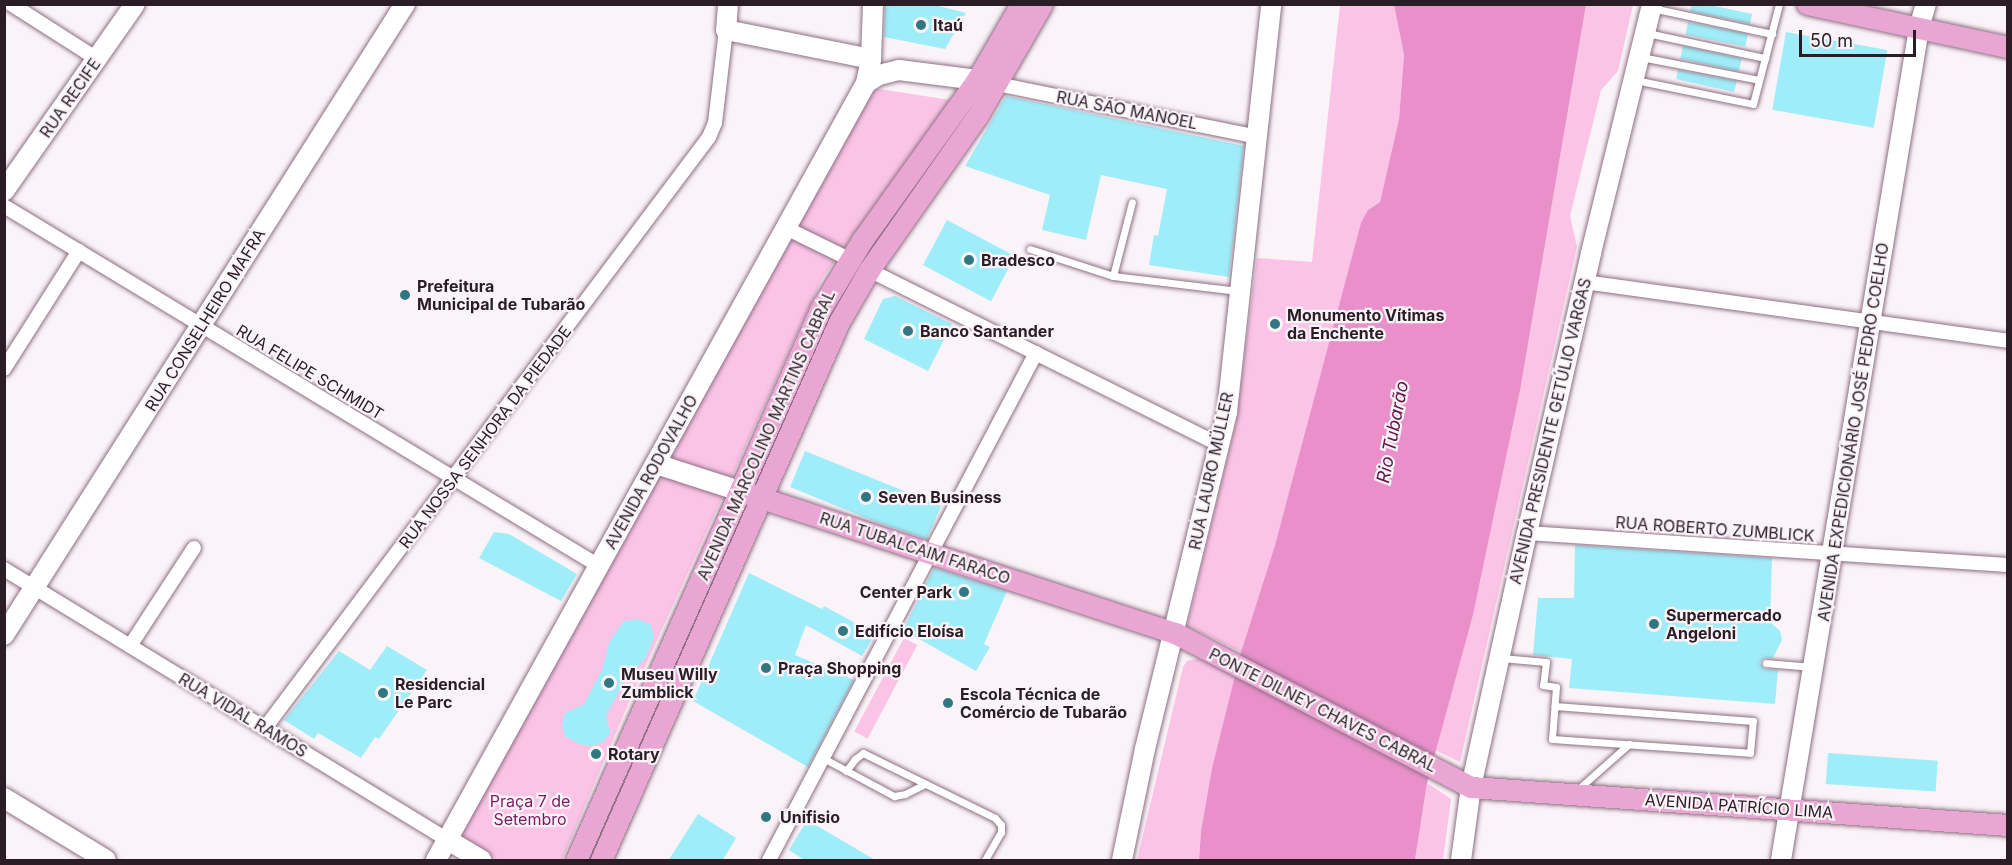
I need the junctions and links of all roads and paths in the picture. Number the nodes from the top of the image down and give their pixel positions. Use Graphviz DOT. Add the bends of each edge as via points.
graph roads {
  1 [pos="11,4"];
  2 [pos="135,4"];
  3 [pos="405,4"];
  4 [pos="728,4"];
  5 [pos="873,4"];
  6 [pos="1021,4"];
  7 [pos="1042,4"];
  8 [pos="1271,4"];
  9 [pos="1779,4"];
  10 [pos="1807,4"];
  11 [pos="1926,4"];
  12 [pos="1652,6"];
  13 [pos="1919,28"];
  14 [pos="726,30"];
  15 [pos="1645,32"];
  16 [pos="1772,34"];
  17 [pos="2007,47"];
  18 [pos="1639,56"];
  19 [pos="1765,58"];
  20 [pos="97,59"];
  21 [pos="871,59"];
  22 [pos="1633,80"];
  23 [pos="1759,80"];
  24 [pos="987,82"];
  25 [pos="866,83"];
  26 [pos="1257,137"];
  27 [pos="4,191"];
  28 [pos="1132,202"];
  29 [pos="4,206"];
  30 [pos="786,228"];
  31 [pos="1030,249"];
  32 [pos="79,251"];
  33 [pos="849,259"];
  34 [pos="869,270"];
  35 [pos="1113,276"];
  36 [pos="1584,282"];
  37 [pos="1238,291"];
  38 [pos="1871,322"];
  39 [pos="201,325"];
  40 [pos="2007,341"];
  41 [pos="1036,353"];
  42 [pos="4,369"];
  43 [pos="1220,446"];
  44 [pos="656,464"];
  45 [pos="454,478"];
  46 [pos="740,491"];
  47 [pos="760,498"];
  48 [pos="1527,533"];
  49 [pos="194,548"];
  50 [pos="1833,553"];
  51 [pos="931,554"];
  52 [pos="2007,565"];
  53 [pos="599,566"];
  54 [pos="4,569"];
  55 [pos="34,587"];
  56 [pos="1175,633"];
  57 [pos="4,634"];
  58 [pos="130,646"];
  59 [pos="1500,658"];
  60 [pos="1766,663"];
  61 [pos="1814,667"];
  62 [pos="1555,706"];
  63 [pos="265,728"];
  64 [pos="1629,744"];
  65 [pos="822,758"];
  66 [pos="846,771"];
  67 [pos="1464,783"];
  68 [pos="925,784"];
  69 [pos="1572,794"];
  70 [pos="4,798"];
  71 [pos="1789,809"];
  72 [pos="2007,825"];
  73 [pos="448,840"];
  74 [pos="106,861"];
  75 [pos="436,861"];
  76 [pos="481,861"];
  77 [pos="576,861"];
  78 [pos="601,861"];
  79 [pos="769,861"];
  80 [pos="985,861"];
  81 [pos="1122,861"];
  82 [pos="1461,861"];
  83 [pos="1781,861"];
  1 -- 20 [label="street"];
  2 -- 20 [label="street, RUA RECIFE"];
  3 -- 39 [label="street, RUA CONSELHEIRO MAFRA"];
  4 -- 14 [label="street, RUA NOSSA SENHORA DA PIEDADE"];
  5 -- 21 [label="street, AVENIDA RODOVALHO"];
  6 -- 24 [label="main road, AVENIDA MARCOLINO MARTINS CABRAL"];
  7 -- 24 [label="main road, AVENIDA MARCOLINO MARTINS CABRAL"];
  8 -- 26 [label="street, RUA LAURO MÜLLER"];
  9 -- 16 [label="lane"];
  10 -- 13 [label="main road"];
  11 -- 13 [label="street, AVENIDA EXPEDICIONÁRIO JOSÉ PEDRO COELHO"];
  12 -- 15 [label="street, AVENIDA PRESIDENTE GETÚLIO VARGAS"];
  12 -- 16 [label="lane"];
  13 -- 17 [label="main road"];
  13 -- 38 [label="street, AVENIDA EXPEDICIONÁRIO JOSÉ PEDRO COELHO"];
  14 -- 21 [label="street"];
  14 -- 45 [label="street, RUA NOSSA SENHORA DA PIEDADE" via="710,137"];
  15 -- 18 [label="street, AVENIDA PRESIDENTE GETÚLIO VARGAS"];
  15 -- 19 [label="lane"];
  16 -- 19 [label="lane"];
  18 -- 22 [label="street, AVENIDA PRESIDENTE GETÚLIO VARGAS"];
  18 -- 23 [label="lane"];
  19 -- 23 [label="lane"];
  20 -- 27 [label="street, RUA RECIFE"];
  21 -- 25 [label="street, AVENIDA RODOVALHO"];
  22 -- 23 [label="lane" via="1753,104"];
  22 -- 36 [label="street, AVENIDA PRESIDENTE GETÚLIO VARGAS"];
  24 -- 25 [label="street, RUA SÃO MANOEL" via="899,70"];
  24 -- 26 [label="street, RUA SÃO MANOEL"];
  24 -- 33 [label="main road, AVENIDA MARCOLINO MARTINS CABRAL"];
  24 -- 34 [label="main road, AVENIDA MARCOLINO MARTINS CABRAL"];
  25 -- 30 [label="street, AVENIDA RODOVALHO"];
  26 -- 37 [label="street, RUA LAURO MÜLLER"];
  28 -- 35 [label="lane"];
  29 -- 32 [label="street, RUA FELIPE SCHMIDT"];
  30 -- 33 [label="street"];
  30 -- 44 [label="street, AVENIDA RODOVALHO"];
  31 -- 35 [label="lane"];
  32 -- 39 [label="street, RUA FELIPE SCHMIDT"];
  32 -- 42 [label="street"];
  33 -- 46 [label="main road, AVENIDA MARCOLINO MARTINS CABRAL" via="807,336"];
  34 -- 41 [label="street"];
  34 -- 47 [label="main road, AVENIDA MARCOLINO MARTINS CABRAL" via="839,322"];
  35 -- 37 [label="lane"];
  36 -- 38 [label="street"];
  36 -- 48 [label="street, AVENIDA PRESIDENTE GETÚLIO VARGAS"];
  37 -- 43 [label="street, RUA LAURO MÜLLER" via="1227,412"];
  38 -- 40 [label="street"];
  38 -- 50 [label="street, AVENIDA EXPEDICIONÁRIO JOSÉ PEDRO COELHO"];
  39 -- 45 [label="street, RUA FELIPE SCHMIDT"];
  39 -- 55 [label="street, RUA CONSELHEIRO MAFRA"];
  41 -- 43 [label="street"];
  41 -- 51 [label="street"];
  43 -- 56 [label="street, RUA LAURO MÜLLER"];
  44 -- 46 [label="street, RUA TUBALCAIM FARACO"];
  44 -- 53 [label="street, AVENIDA RODOVALHO"];
  45 -- 53 [label="street, RUA FELIPE SCHMIDT"];
  45 -- 63 [label="street, RUA NOSSA SENHORA DA PIEDADE"];
  46 -- 47 [label="main road, RUA TUBALCAIM FARACO"];
  46 -- 77 [label="main road, AVENIDA MARCOLINO MARTINS CABRAL"];
  47 -- 51 [label="main road, RUA TUBALCAIM FARACO"];
  47 -- 78 [label="main road, AVENIDA MARCOLINO MARTINS CABRAL"];
  48 -- 50 [label="street, RUA ROBERTO ZUMBLICK"];
  48 -- 59 [label="street, AVENIDA PRESIDENTE GETÚLIO VARGAS"];
  49 -- 58 [label="street"];
  50 -- 52 [label="street, RUA ROBERTO ZUMBLICK"];
  50 -- 61 [label="street, AVENIDA EXPEDICIONÁRIO JOSÉ PEDRO COELHO"];
  51 -- 56 [label="main road, RUA TUBALCAIM FARACO"];
  51 -- 65 [label="street"];
  53 -- 73 [label="street, AVENIDA RODOVALHO"];
  54 -- 55 [label="street, RUA VIDAL RAMOS"];
  55 -- 57 [label="street, RUA CONSELHEIRO MAFRA"];
  55 -- 58 [label="street, RUA VIDAL RAMOS"];
  56 -- 67 [label="main road, PONTE DILNEY CHAVES CABRAL"];
  56 -- 81 [label="street, RUA LAURO MÜLLER"];
  58 -- 63 [label="street, RUA VIDAL RAMOS"];
  59 -- 62 [label="lane" via="1546,662 1543,686 1557,687"];
  59 -- 67 [label="street, AVENIDA PRESIDENTE GETÚLIO VARGAS"];
  60 -- 61 [label="lane"];
  61 -- 71 [label="street, AVENIDA EXPEDICIONÁRIO JOSÉ PEDRO COELHO"];
  62 -- 64 [label="lane" via="1552,739"];
  62 -- 64 [label="lane" via="1753,721 1750,753"];
  63 -- 73 [label="street, RUA VIDAL RAMOS"];
  64 -- 69 [label="lane"];
  65 -- 66 [label="lane"];
  65 -- 79 [label="street"];
  66 -- 68 [label="lane" via="894,796"];
  66 -- 68 [label="lane" via="863,753"];
  67 -- 69 [label="main road, AVENIDA PATRÍCIO LIMA"];
  67 -- 82 [label="street, AVENIDA PRESIDENTE GETÚLIO VARGAS"];
  68 -- 80 [label="lane" via="995,818 1001,825"];
  69 -- 71 [label="main road, AVENIDA PATRÍCIO LIMA"];
  70 -- 74 [label="street"];
  71 -- 72 [label="main road, AVENIDA PATRÍCIO LIMA"];
  71 -- 83 [label="street, AVENIDA EXPEDICIONÁRIO JOSÉ PEDRO COELHO"];
  73 -- 75 [label="street, AVENIDA RODOVALHO"];
  73 -- 76 [label="street, RUA VIDAL RAMOS"];
}
